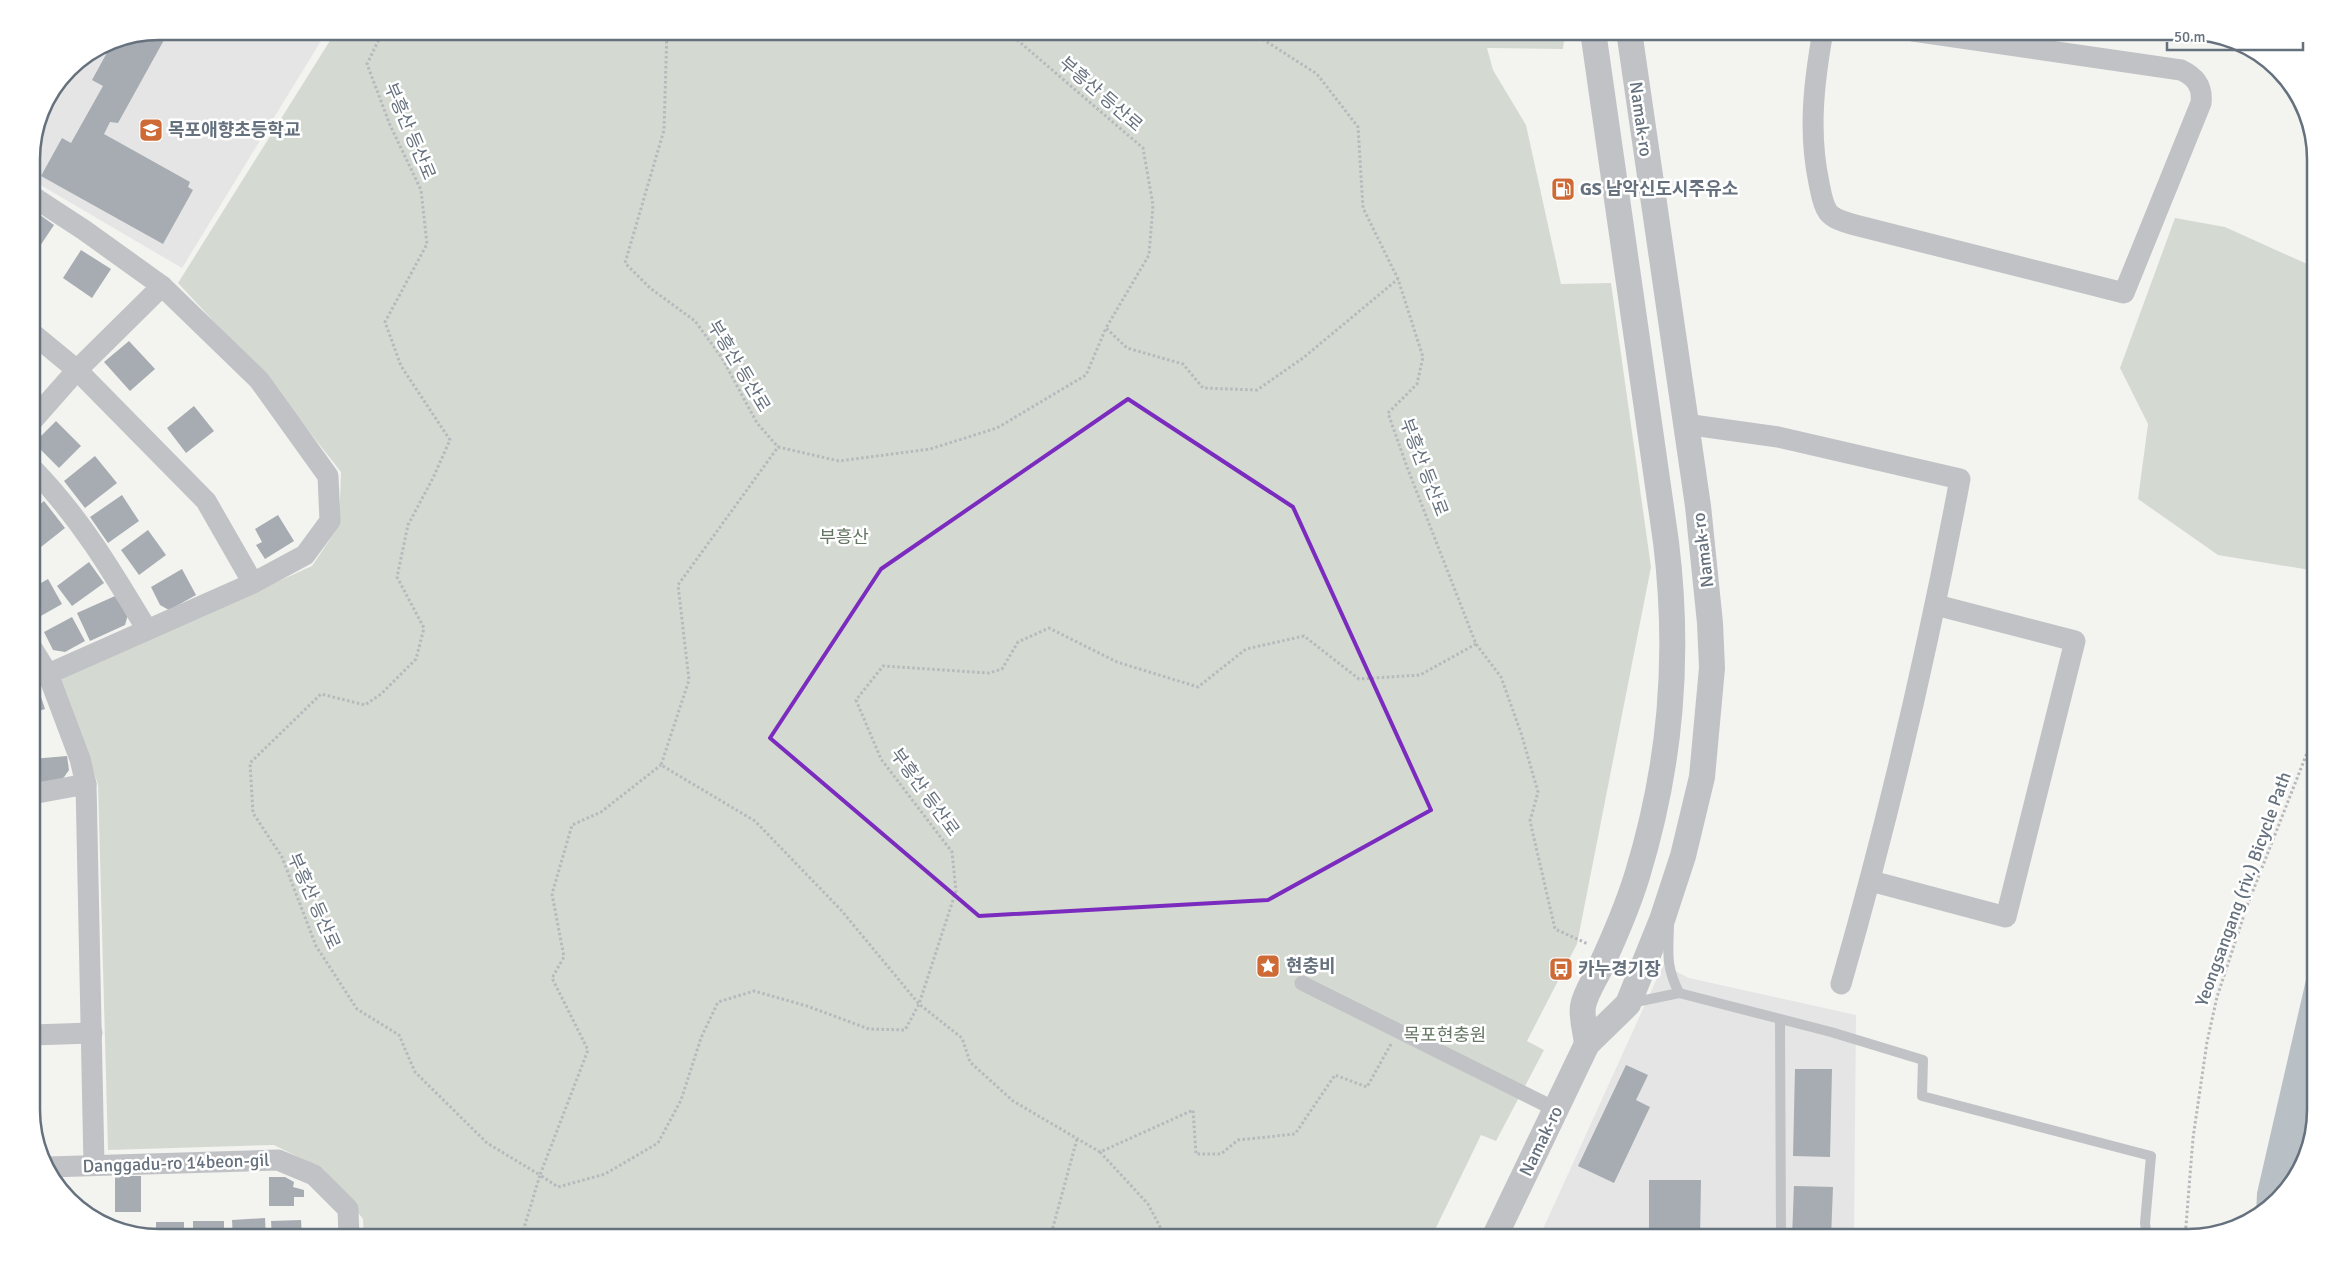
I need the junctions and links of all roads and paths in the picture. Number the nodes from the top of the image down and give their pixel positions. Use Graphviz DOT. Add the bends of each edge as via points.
graph roads {
  1 [pos="379,40"];
  2 [pos="667,40"];
  3 [pos="1017,40"];
  4 [pos="1264,40"];
  5 [pos="1594,40"];
  6 [pos="1630,40"];
  7 [pos="1821,40"];
  8 [pos="1975,40"];
  9 [pos="40,201"];
  10 [pos="1398,279"];
  11 [pos="162,286"];
  12 [pos="1106,328"];
  13 [pos="40,340"];
  14 [pos="77,370"];
  15 [pos="40,412"];
  16 [pos="1685,424"];
  17 [pos="778,447"];
  18 [pos="40,477"];
  19 [pos="253,583"];
  20 [pos="1936,605"];
  21 [pos="146,628"];
  22 [pos="1476,644"];
  23 [pos="40,661"];
  24 [pos="48,674"];
  25 [pos="2307,753"];
  26 [pos="661,765"];
  27 [pos="86,784"];
  28 [pos="40,793"];
  29 [pos="1870,881"];
  30 [pos="1669,898"];
  31 [pos="1607,952"];
  32 [pos="1302,983"];
  33 [pos="1841,984"];
  34 [pos="1679,993"];
  35 [pos="919,1004"];
  36 [pos="1628,1004"];
  37 [pos="1780,1020"];
  38 [pos="1398,1030"];
  39 [pos="92,1033"];
  40 [pos="40,1035"];
  41 [pos="1587,1044"];
  42 [pos="1557,1110"];
  43 [pos="1077,1139"];
  44 [pos="1100,1152"];
  45 [pos="94,1165"];
  46 [pos="54,1167"];
  47 [pos="540,1175"];
  48 [pos="349,1229"];
  49 [pos="523,1229"];
  50 [pos="1052,1229"];
  51 [pos="1161,1229"];
  52 [pos="1498,1229"];
  53 [pos="1781,1229"];
  54 [pos="2146,1229"];
  55 [pos="2186,1229"];
  1 -- 47 [label="path, 부흥산 등산로" via="367,64 390,125 422,190 427,244 385,322 401,366 450,440 408,525 396,577 424,628 416,659 381,694 364,705 321,694 250,763 253,814 282,858 316,946 357,1009 399,1035 415,1072 487,1142"];
  2 -- 17 [label="path, 부흥산 등산로" via="664,130 625,263 650,288 696,321 722,358 757,423"];
  3 -- 12 [label="path, 부흥산 등산로" via="1143,148 1153,205 1149,255"];
  4 -- 10 [label="path, 부흥산 등산로" via="1317,74 1358,127 1363,208"];
  5 -- 31 [label="street, Namak-ro" via="1660,497 1673,624 1671,705 1658,792 1637,876"];
  6 -- 16 [label="street, Namak-ro"];
  7 -- 8 [label="street" via="1812,113 1816,167 1829,213 1838,220 1855,225 2124,293 2201,103 2202,92 2198,82 2181,70"];
  9 -- 11 [label="street"];
  10 -- 12 [label="path" via="1303,358 1257,390 1203,388 1183,364 1127,348"];
  10 -- 22 [label="path, 부흥산 등산로" via="1423,357 1417,384 1388,413"];
  11 -- 14 [label="street"];
  11 -- 19 [label="street" via="259,380 328,476 330,521 306,555"];
  12 -- 17 [label="path, 부흥산 등산로" via="1086,375 997,428 930,450 839,462"];
  13 -- 14 [label="street"];
  14 -- 15 [label="street"];
  14 -- 19 [label="street" via="206,501"];
  16 -- 20 [label="street" via="1778,437 1960,479"];
  16 -- 30 [label="street, Namak-ro" via="1707,583 1712,668 1702,777"];
  17 -- 26 [label="path" via="678,585 689,680"];
  18 -- 21 [label="street" via="97,547"];
  19 -- 21 [label="street"];
  20 -- 29 [label="street"];
  20 -- 29 [label="street" via="2075,641 2006,917"];
  21 -- 24 [label="street"];
  22 -- 31 [label="path, 부흥산 등산로" via="1501,677 1538,792 1530,821 1555,929"];
  22 -- 35 [label="path, 부흥산 등산로" via="1420,675 1359,679 1304,636 1246,649 1198,687 1118,662 1049,628 1018,642 1002,669 989,673 883,666 856,700 881,759 952,852 956,891"];
  23 -- 24 [label="street"];
  24 -- 27 [label="street" via="80,758"];
  25 -- 55 [label="path, Yeongsangang (riv.) Bicycle Path" via="2217,997 2193,1138"];
  26 -- 35 [label="path" via="756,821 841,910"];
  26 -- 47 [label="path" via="601,812 572,825 552,894 564,957 552,978 588,1050"];
  27 -- 28 [label="street"];
  27 -- 39 [label="street"];
  29 -- 33 [label="street"];
  30 -- 34 [label="lane" via="1667,963"];
  30 -- 36 [label="street, Namak-ro"];
  31 -- 41 [label="street, Namak-ro" via="1582,1006"];
  32 -- 38 [label="street"];
  34 -- 36 [label="lane"];
  34 -- 37 [label="lane"];
  35 -- 43 [label="path" via="962,1038 970,1062 1013,1101"];
  35 -- 47 [label="path, 부흥산 등산로" via="905,1030 869,1029 754,991 718,1002 701,1038 681,1100 658,1143 605,1174 558,1188"];
  36 -- 41 [label="street, Namak-ro"];
  37 -- 53 [label="lane"];
  37 -- 54 [label="lane" via="1923,1060 1922,1096 2150,1156"];
  38 -- 42 [label="street"];
  38 -- 44 [label="path" via="1367,1088 1335,1076 1296,1134 1238,1140 1221,1154 1196,1154 1193,1110"];
  39 -- 40 [label="street"];
  39 -- 45 [label="street"];
  41 -- 42 [label="street, Namak-ro"];
  42 -- 52 [label="street, Namak-ro"];
  43 -- 44 [label="path"];
  43 -- 50 [label="path"];
  44 -- 51 [label="path" via="1148,1204"];
  45 -- 46 [label="street, Danggadu-ro 14beon-gil"];
  45 -- 48 [label="street, Danggadu-ro 14beon-gil" via="278,1160 314,1174 348,1209"];
  47 -- 49 [label="path"];
}
